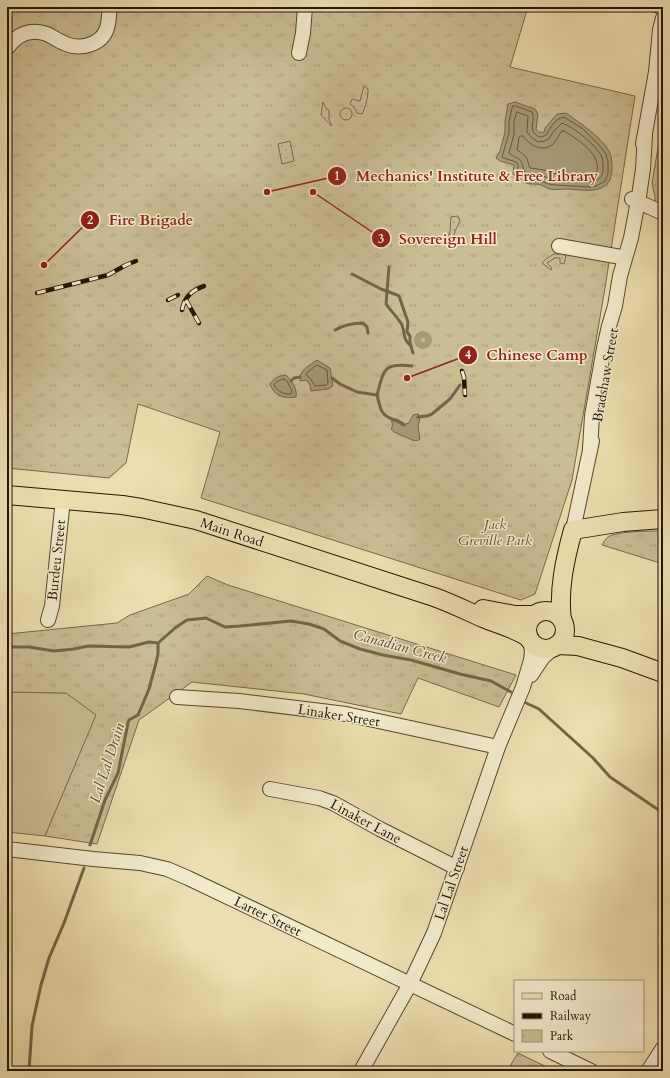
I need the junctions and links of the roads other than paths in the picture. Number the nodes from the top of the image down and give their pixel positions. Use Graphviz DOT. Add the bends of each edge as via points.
graph roads {
  1 [pos="110,7"];
  2 [pos="305,7"];
  3 [pos="660,7"];
  4 [pos="663,8"];
  5 [pos="663,18"];
  6 [pos="7,48"];
  7 [pos="663,49"];
  8 [pos="299,53"];
  9 [pos="656,72"];
  10 [pos="635,200"];
  11 [pos="663,213"];
  12 [pos="559,246"];
  13 [pos="621,257"];
  14 [pos="620,276"];
  15 [pos="7,495"];
  16 [pos="63,499"];
  17 [pos="663,519"];
  18 [pos="572,533"];
  19 [pos="451,603"];
  20 [pos="535,615"];
  21 [pos="48,620"];
  22 [pos="563,622"];
  23 [pos="530,639"];
  24 [pos="556,646"];
  25 [pos="622,658"];
  26 [pos="663,673"];
  27 [pos="524,687"];
  28 [pos="177,697"];
  29 [pos="498,747"];
  30 [pos="270,790"];
  31 [pos="7,849"];
  32 [pos="456,868"];
  33 [pos="410,984"];
  34 [pos="514,1034"];
  35 [pos="663,1048"];
  36 [pos="552,1052"];
  37 [pos="361,1071"];
  38 [pos="591,1071"];
  39 [pos="648,1071"];
  1 -- 6 [label="street" via="107,30 91,45 73,46 34,31 19,36"];
  2 -- 8 [label="street"];
  3 -- 4 [label="street"];
  5 -- 9 [label="street, Bradshaw Street"];
  7 -- 9 [label="street, Bradshaw Street"];
  9 -- 10 [label="street, Bradshaw Street" via="645,135 635,171"];
  10 -- 11 [label="street"];
  10 -- 13 [label="street, Bradshaw Street" via="626,222"];
  10 -- 14 [label="street, Bradshaw Street" via="631,238"];
  12 -- 13 [label="street"];
  13 -- 14 [label="street, Bradshaw Street"];
  14 -- 18 [label="street, Bradshaw Street" via="612,344 603,372 598,423"];
  15 -- 16 [label="main road, Main Road"];
  16 -- 19 [label="main road, Main Road" via="141,508 196,520"];
  16 -- 21 [label="street, Burdeu Street" via="52,606"];
  17 -- 18 [label="main road" via="623,522"];
  18 -- 20 [label="main road, Bradshaw Street" via="548,596"];
  18 -- 22 [label="main road, Bradshaw Street" via="562,584 560,606"];
  19 -- 20 [label="main road, Main Road" via="498,612"];
  19 -- 23 [label="main road, Main Road"];
  20 -- 22 [label="main road" via="543,611 550,612"];
  20 -- 23 [label="main road" via="528,626"];
  22 -- 24 [label="main road" via="564,635"];
  22 -- 25 [label="main road" via="582,638"];
  23 -- 24 [label="main road" via="535,646 542,649"];
  23 -- 27 [label="street, Lal Lal Street" via="531,660"];
  24 -- 25 [label="main road" via="582,647"];
  24 -- 27 [label="street, Lal Lal Street" via="543,658"];
  25 -- 26 [label="main road"];
  27 -- 29 [label="street, Lal Lal Street"];
  28 -- 29 [label="street, Linaker Street" via="342,714"];
  29 -- 32 [label="street, Lal Lal Street"];
  30 -- 32 [label="street, Linaker Lane" via="329,801"];
  31 -- 33 [label="street, Larter Street" via="136,862 167,869"];
  32 -- 33 [label="street, Lal Lal Street" via="434,933"];
  33 -- 34 [label="street, Larter Street"];
  33 -- 37 [label="street, Lal Lal Street"];
  35 -- 39 [label="street"];
  36 -- 38 [label="street"];
}
